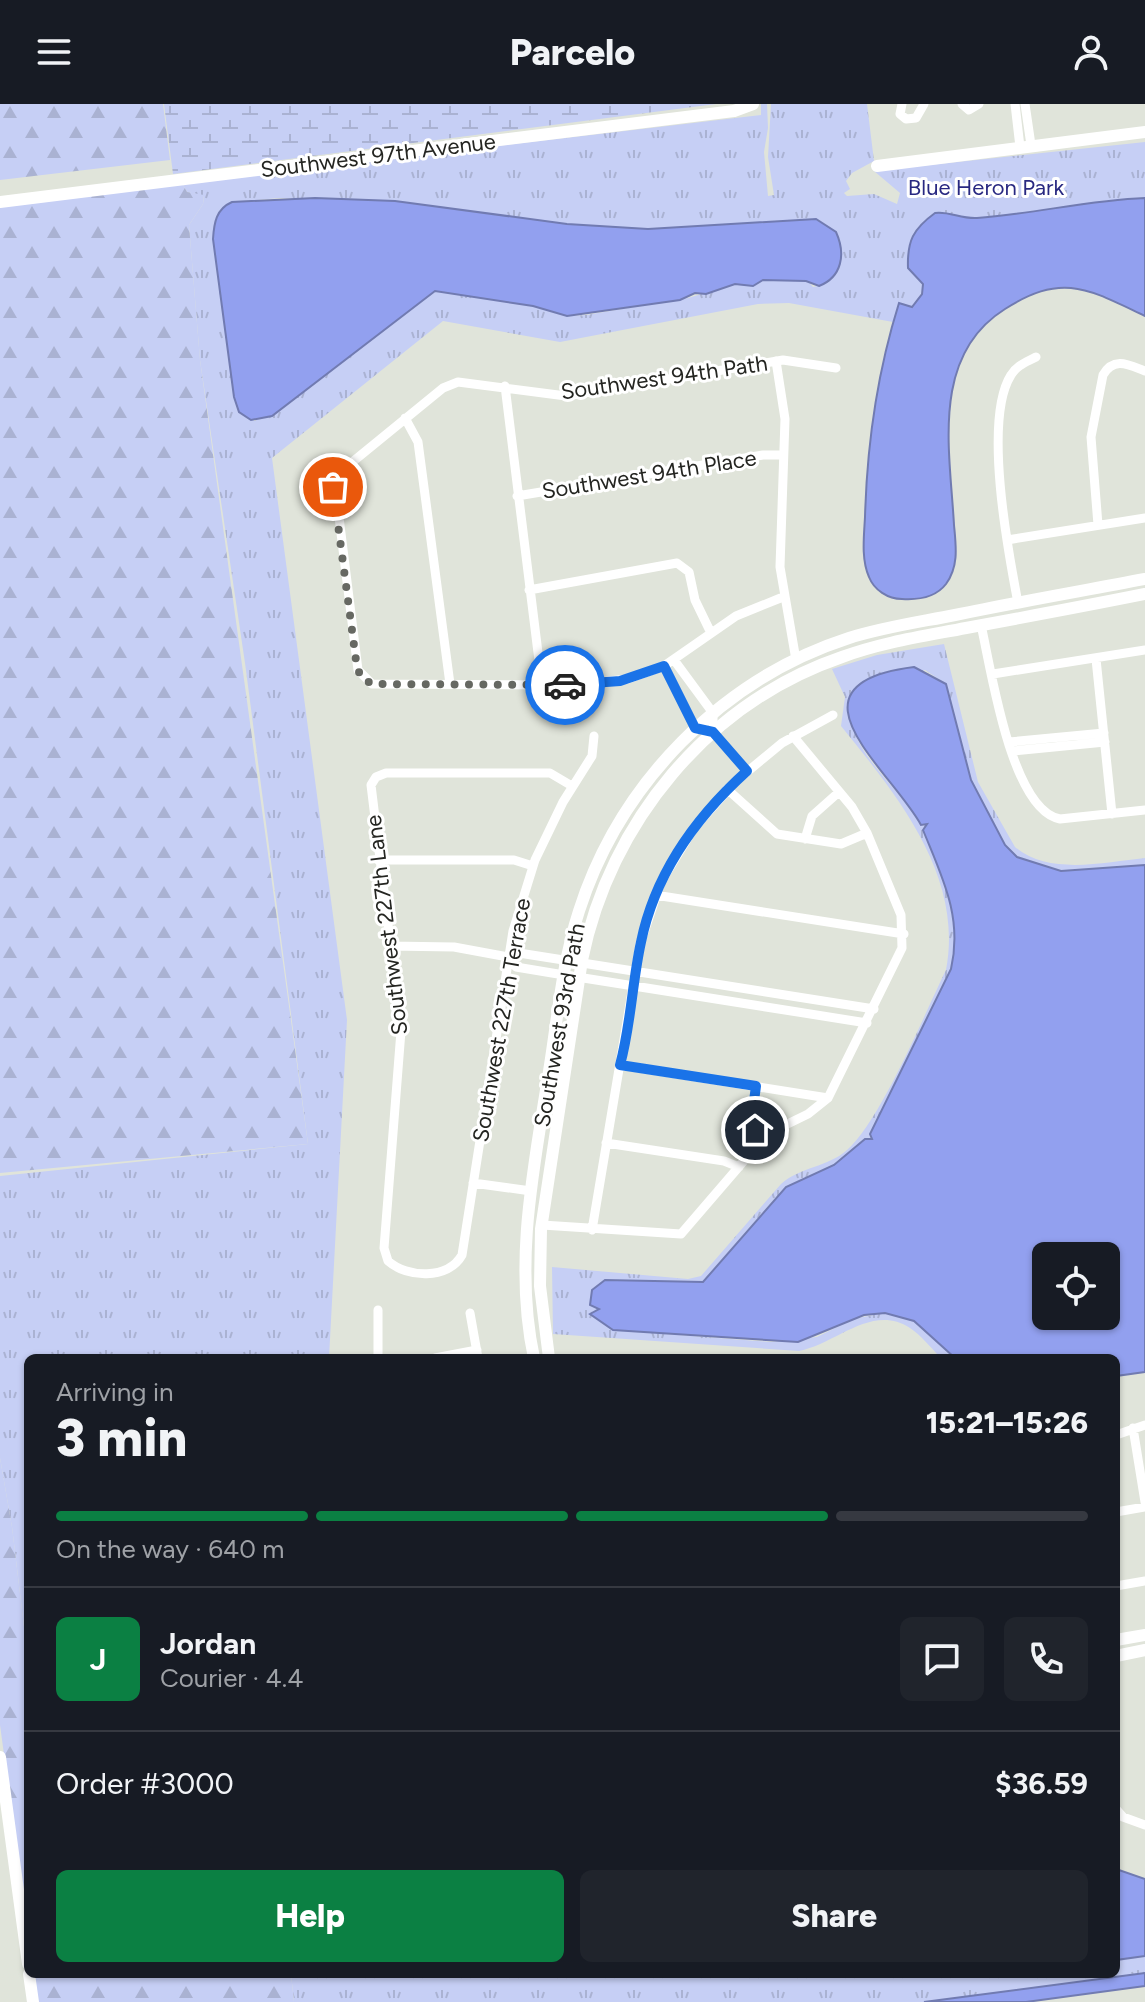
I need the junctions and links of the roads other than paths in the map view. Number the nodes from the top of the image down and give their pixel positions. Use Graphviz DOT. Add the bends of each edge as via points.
graph roads {
  1 [pos="753,104"];
  2 [pos="902,104"];
  3 [pos="924,104"];
  4 [pos="962,104"];
  5 [pos="979,104"];
  6 [pos="1015,104"];
  7 [pos="1025,104"];
  8 [pos="1145,132"];
  9 [pos="1026,146"];
  10 [pos="877,166"];
  11 [pos="0,202"];
  12 [pos="1036,357"];
  13 [pos="776,361"];
  14 [pos="836,368"];
  15 [pos="1145,371"];
  16 [pos="505,386"];
  17 [pos="405,418"];
  18 [pos="782,455"];
  19 [pos="517,496"];
  20 [pos="1145,518"];
  21 [pos="1098,525"];
  22 [pos="1007,540"];
  23 [pos="1145,579"];
  24 [pos="529,590"];
  25 [pos="1145,594"];
  26 [pos="783,597"];
  27 [pos="1018,603"];
  28 [pos="981,625"];
  29 [pos="710,631"];
  30 [pos="1145,650"];
  31 [pos="1096,659"];
  32 [pos="674,660"];
  33 [pos="796,660"];
  34 [pos="664,666"];
  35 [pos="993,674"];
  36 [pos="450,684"];
  37 [pos="542,685"];
  38 [pos="713,713"];
  39 [pos="833,715"];
  40 [pos="695,728"];
  41 [pos="713,732"];
  42 [pos="594,736"];
  43 [pos="793,736"];
  44 [pos="1105,737"];
  45 [pos="1010,747"];
  46 [pos="747,771"];
  47 [pos="572,786"];
  48 [pos="727,789"];
  49 [pos="839,792"];
  50 [pos="1145,810"];
  51 [pos="1112,814"];
  52 [pos="867,833"];
  53 [pos="805,839"];
  54 [pos="378,860"];
  55 [pos="533,866"];
  56 [pos="655,895"];
  57 [pos="904,934"];
  58 [pos="390,946"];
  59 [pos="508,957"];
  60 [pos="582,964"];
  61 [pos="565,969"];
  62 [pos="636,973"];
  63 [pos="579,978"];
  64 [pos="633,987"];
  65 [pos="874,1009"];
  66 [pos="867,1023"];
  67 [pos="620,1065"];
  68 [pos="756,1086"];
  69 [pos="828,1098"];
  70 [pos="763,1139"];
  71 [pos="606,1143"];
  72 [pos="739,1167"];
  73 [pos="473,1183"];
  74 [pos="531,1191"];
  75 [pos="542,1225"];
  76 [pos="592,1230"];
  77 [pos="452,1267"];
  78 [pos="378,1310"];
  79 [pos="470,1313"];
  80 [pos="378,1354"];
  81 [pos="477,1354"];
  82 [pos="533,1354"];
  83 [pos="548,1354"];
  84 [pos="1145,1425"];
  85 [pos="1133,1428"];
  86 [pos="1120,1433"];
  87 [pos="1145,1504"];
  88 [pos="1120,1511"];
  89 [pos="1145,1581"];
  90 [pos="1120,1585"];
  91 [pos="1145,1635"];
  92 [pos="1120,1639"];
  93 [pos="1145,1650"];
  94 [pos="1120,1655"];
  95 [pos="0,1757"];
  96 [pos="1120,1812"];
  97 [pos="1145,1825"];
  98 [pos="24,1934"];
  99 [pos="30,1978"];
  100 [pos="33,2002"];
  1 -- 11 [label="street, Southwest 97th Avenue" via="739,111"];
  2 -- 3 [label="street" via="900,114 906,119 916,118"];
  4 -- 5 [label="street" via="972,110"];
  6 -- 9 [label="street"];
  7 -- 9 [label="street"];
  8 -- 9 [label="street"];
  9 -- 10 [label="street"];
  12 -- 22 [label="street" via="1010,376 1000,412"];
  13 -- 14 [label="street, Southwest 94th Path"];
  13 -- 16 [label="street, Southwest 94th Path" via="566,396"];
  13 -- 18 [label="street" via="784,413"];
  15 -- 21 [label="street" via="1120,363 1109,367 1102,379 1091,437"];
  16 -- 17 [label="street, Southwest 94th Path" via="455,382"];
  16 -- 19 [label="street"];
  17 -- 36 [label="street" via="418,442"];
  17 -- 36 [label="street, Southwest 94th Path" via="334,477 357,668 372,684"];
  18 -- 19 [label="street, Southwest 94th Place"];
  18 -- 26 [label="street"];
  19 -- 24 [label="street"];
  20 -- 21 [label="street"];
  21 -- 22 [label="street"];
  22 -- 27 [label="street"];
  23 -- 27 [label="street, Southwest 93rd Path"];
  24 -- 29 [label="street" via="663,564 685,566"];
  24 -- 37 [label="street"];
  25 -- 28 [label="street, Southwest 93rd Path"];
  26 -- 29 [label="street"];
  26 -- 33 [label="street"];
  27 -- 33 [label="street, Southwest 93rd Path" via="881,629"];
  28 -- 35 [label="street"];
  28 -- 41 [label="street, Southwest 93rd Path" via="833,660 763,695"];
  29 -- 32 [label="street"];
  30 -- 31 [label="street"];
  31 -- 35 [label="street"];
  31 -- 44 [label="street"];
  32 -- 34 [label="street"];
  32 -- 38 [label="street"];
  33 -- 38 [label="street, Southwest 93rd Path"];
  34 -- 37 [label="street" via="611,683"];
  34 -- 40 [label="street"];
  35 -- 45 [label="street"];
  36 -- 37 [label="street"];
  38 -- 40 [label="street, Southwest 93rd Path"];
  38 -- 41 [label="street"];
  39 -- 43 [label="street"];
  40 -- 41 [label="street"];
  40 -- 61 [label="street, Southwest 93rd Path" via="654,772 613,832 584,897"];
  41 -- 46 [label="street"];
  41 -- 60 [label="street, Southwest 93rd Path" via="666,780 626,839 597,905"];
  42 -- 47 [label="street, Southwest 227th Terrace" via="594,753"];
  43 -- 46 [label="street"];
  43 -- 49 [label="street"];
  44 -- 45 [label="street"];
  44 -- 51 [label="street"];
  45 -- 51 [label="street" via="1032,800 1050,816"];
  46 -- 48 [label="street"];
  47 -- 54 [label="street, Southwest 227th Lane" via="550,773 387,773 373,780 370,794"];
  47 -- 55 [label="street, Southwest 227th Terrace"];
  48 -- 53 [label="street" via="773,833"];
  48 -- 56 [label="street" via="694,828"];
  49 -- 52 [label="street"];
  49 -- 53 [label="street" via="812,816"];
  50 -- 51 [label="street"];
  52 -- 53 [label="street" via="843,844"];
  52 -- 57 [label="street" via="899,907"];
  54 -- 55 [label="street" via="514,860"];
  54 -- 58 [label="street, Southwest 227th Lane"];
  55 -- 59 [label="street, Southwest 227th Terrace"];
  56 -- 57 [label="street"];
  56 -- 62 [label="street"];
  57 -- 65 [label="street" via="900,956"];
  58 -- 59 [label="street" via="454,947"];
  58 -- 77 [label="street, Southwest 227th Lane" via="401,1037 384,1245 388,1261 419,1273"];
  59 -- 61 [label="street" via="516,967"];
  59 -- 73 [label="street, Southwest 227th Terrace"];
  60 -- 61 [label="street"];
  60 -- 62 [label="street"];
  60 -- 63 [label="street, Southwest 93rd Path"];
  61 -- 63 [label="street"];
  61 -- 74 [label="street, Southwest 93rd Path"];
  62 -- 64 [label="street"];
  62 -- 65 [label="street"];
  63 -- 64 [label="street"];
  63 -- 75 [label="street, Southwest 93rd Path"];
  64 -- 66 [label="street"];
  64 -- 67 [label="street"];
  65 -- 66 [label="street"];
  66 -- 69 [label="street"];
  67 -- 68 [label="street"];
  67 -- 71 [label="street"];
  68 -- 69 [label="street"];
  68 -- 70 [label="street" via="752,1119"];
  69 -- 70 [label="street"];
  70 -- 72 [label="street"];
  71 -- 72 [label="street"];
  71 -- 76 [label="street"];
  72 -- 76 [label="street" via="681,1234"];
  73 -- 74 [label="street"];
  73 -- 77 [label="street, Southwest 227th Terrace" via="463,1251"];
  74 -- 82 [label="street, Southwest 93rd Path" via="524,1280"];
  75 -- 76 [label="street"];
  75 -- 83 [label="street, Southwest 93rd Path" via="541,1300"];
  78 -- 80 [label="street"];
  79 -- 81 [label="street"];
  84 -- 85 [label="street"];
  85 -- 86 [label="street"];
  85 -- 87 [label="street"];
  87 -- 88 [label="street"];
  89 -- 90 [label="street"];
  91 -- 92 [label="street"];
  93 -- 94 [label="street"];
  95 -- 98 [label="street"];
  96 -- 97 [label="street"];
  99 -- 100 [label="street"];
}
